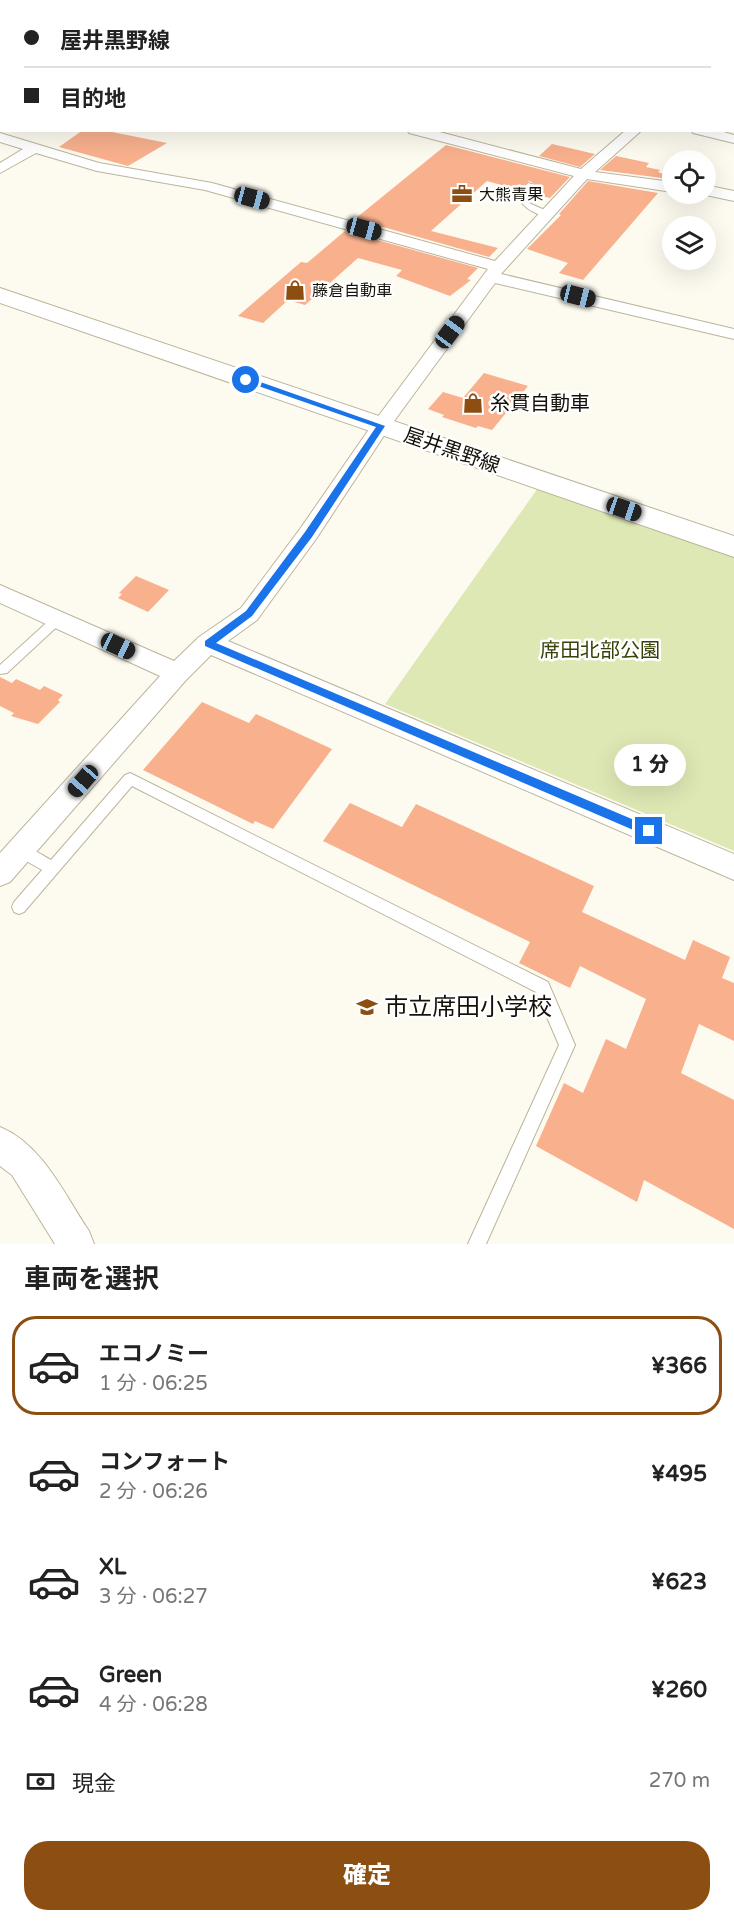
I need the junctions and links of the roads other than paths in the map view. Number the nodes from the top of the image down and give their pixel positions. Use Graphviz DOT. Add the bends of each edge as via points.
graph roads {
  1 [pos="422,132"];
  2 [pos="633,132"];
  3 [pos="706,132"];
  4 [pos="0,137"];
  5 [pos="734,139"];
  6 [pos="32,149"];
  7 [pos="0,169"];
  8 [pos="584,174"];
  9 [pos="531,185"];
  10 [pos="662,186"];
  11 [pos="716,192"];
  12 [pos="734,196"];
  13 [pos="546,214"];
  14 [pos="494,272"];
  15 [pos="0,295"];
  16 [pos="734,334"];
  17 [pos="381,426"];
  18 [pos="734,547"];
  19 [pos="0,593"];
  20 [pos="58,619"];
  21 [pos="208,643"];
  22 [pos="3,670"];
  23 [pos="177,673"];
  24 [pos="21,851"];
  25 [pos="734,867"];
  26 [pos="53,869"];
  27 [pos="0,873"];
  28 [pos="19,907"];
  29 [pos="0,1144"];
  30 [pos="76,1244"];
  31 [pos="477,1244"];
  1 -- 8 [label="street"];
  2 -- 8 [label="street"];
  3 -- 5 [label="street"];
  4 -- 6 [label="street"];
  6 -- 7 [label="street"];
  6 -- 14 [label="street" via="97,167 207,186"];
  8 -- 10 [label="street"];
  8 -- 13 [label="street"];
  9 -- 13 [label="lane" via="520,196 526,205"];
  11 -- 12 [label="street"];
  13 -- 14 [label="street"];
  14 -- 16 [label="street"];
  14 -- 17 [label="street"];
  15 -- 17 [label="main road, 屋井黒野線"];
  17 -- 18 [label="main road, 屋井黒野線"];
  17 -- 21 [label="street" via="249,614"];
  19 -- 20 [label="street"];
  20 -- 22 [label="lane"];
  20 -- 23 [label="street"];
  21 -- 23 [label="street"];
  21 -- 25 [label="street"];
  23 -- 24 [label="street"];
  24 -- 26 [label="lane"];
  24 -- 27 [label="street"];
  26 -- 28 [label="lane"];
  26 -- 31 [label="lane" via="130,779 542,987 567,1045"];
  29 -- 30 [label="street" via="24,1163"];
}
